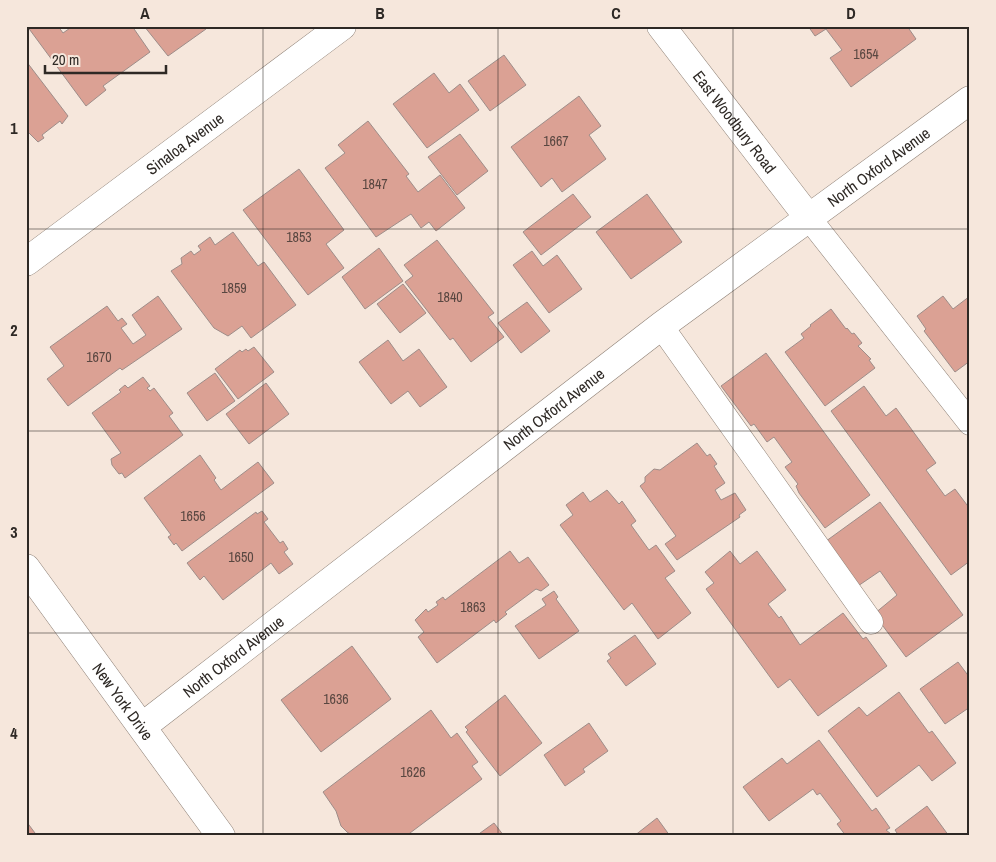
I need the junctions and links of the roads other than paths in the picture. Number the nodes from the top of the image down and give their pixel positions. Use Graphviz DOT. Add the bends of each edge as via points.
graph roads {
  1 [pos="342,26"];
  2 [pos="661,26"];
  3 [pos="970,100"];
  4 [pos="808,218"];
  5 [pos="26,262"];
  6 [pos="661,326"];
  7 [pos="970,423"];
  8 [pos="26,568"];
  9 [pos="871,622"];
  10 [pos="143,726"];
  11 [pos="221,836"];
  1 -- 5 [label="street, Sinaloa Avenue"];
  2 -- 4 [label="street, East Woodbury Road"];
  3 -- 4 [label="street, North Oxford Avenue"];
  4 -- 6 [label="street, North Oxford Avenue"];
  4 -- 7 [label="lane"];
  6 -- 9 [label="lane"];
  6 -- 10 [label="street, North Oxford Avenue"];
  8 -- 10 [label="street, New York Drive"];
  10 -- 11 [label="street, New York Drive"];
}
